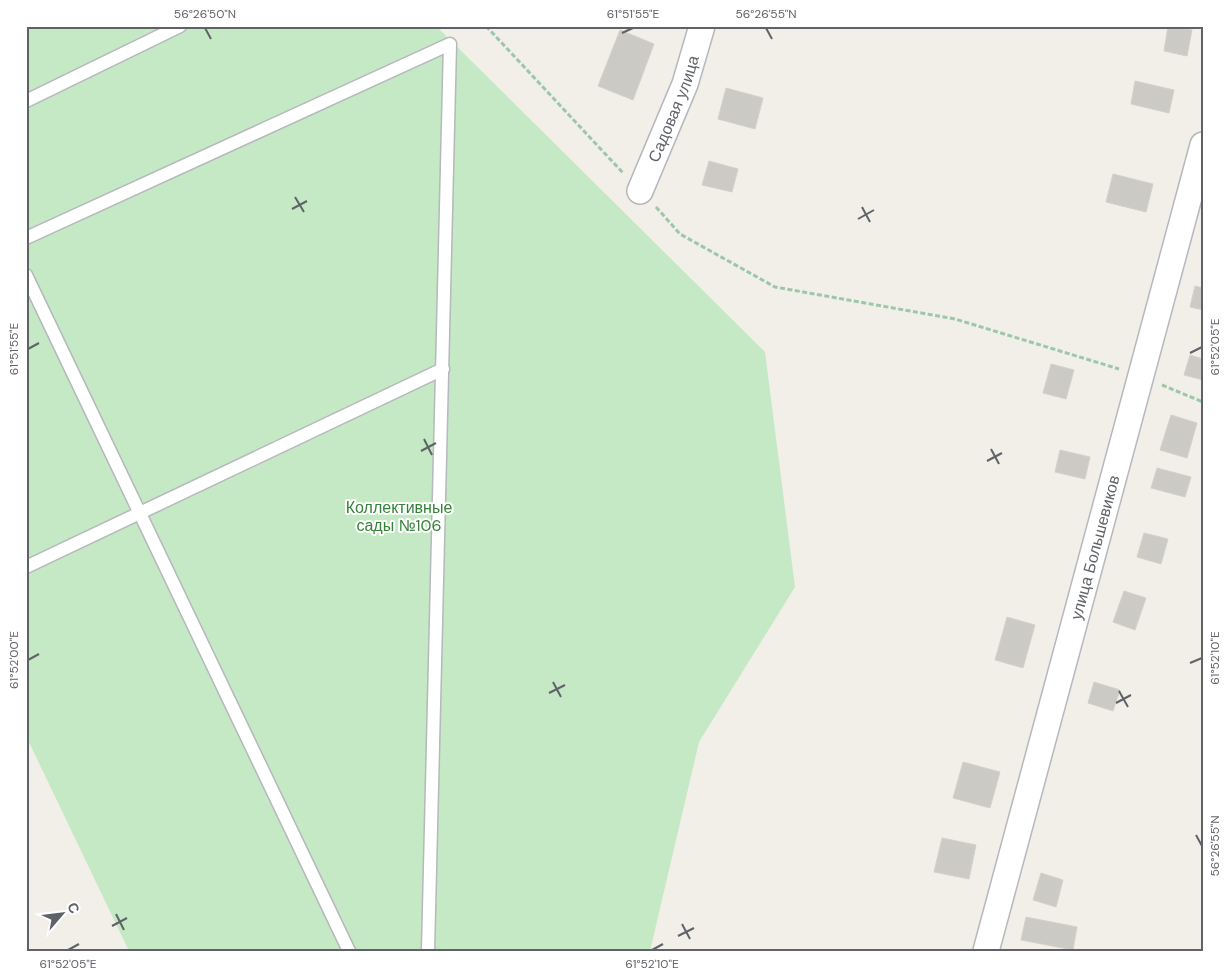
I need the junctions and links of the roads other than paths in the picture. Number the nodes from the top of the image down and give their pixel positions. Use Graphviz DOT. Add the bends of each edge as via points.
graph roads {
  1 [pos="180,26"];
  2 [pos="702,26"];
  3 [pos="26,101"];
  4 [pos="1203,145"];
  5 [pos="640,190"];
  6 [pos="26,238"];
  7 [pos="26,275"];
  8 [pos="443,369"];
  9 [pos="140,513"];
  10 [pos="26,567"];
  11 [pos="349,951"];
  12 [pos="428,951"];
  13 [pos="986,951"];
  1 -- 3 [label="lane"];
  2 -- 5 [label="street, Садовая улица" via="685,84"];
  4 -- 13 [label="street, улица Большевиков"];
  6 -- 8 [label="lane" via="450,44"];
  7 -- 9 [label="lane"];
  8 -- 9 [label="lane"];
  8 -- 12 [label="lane"];
  9 -- 10 [label="lane"];
  9 -- 11 [label="lane"];
}
